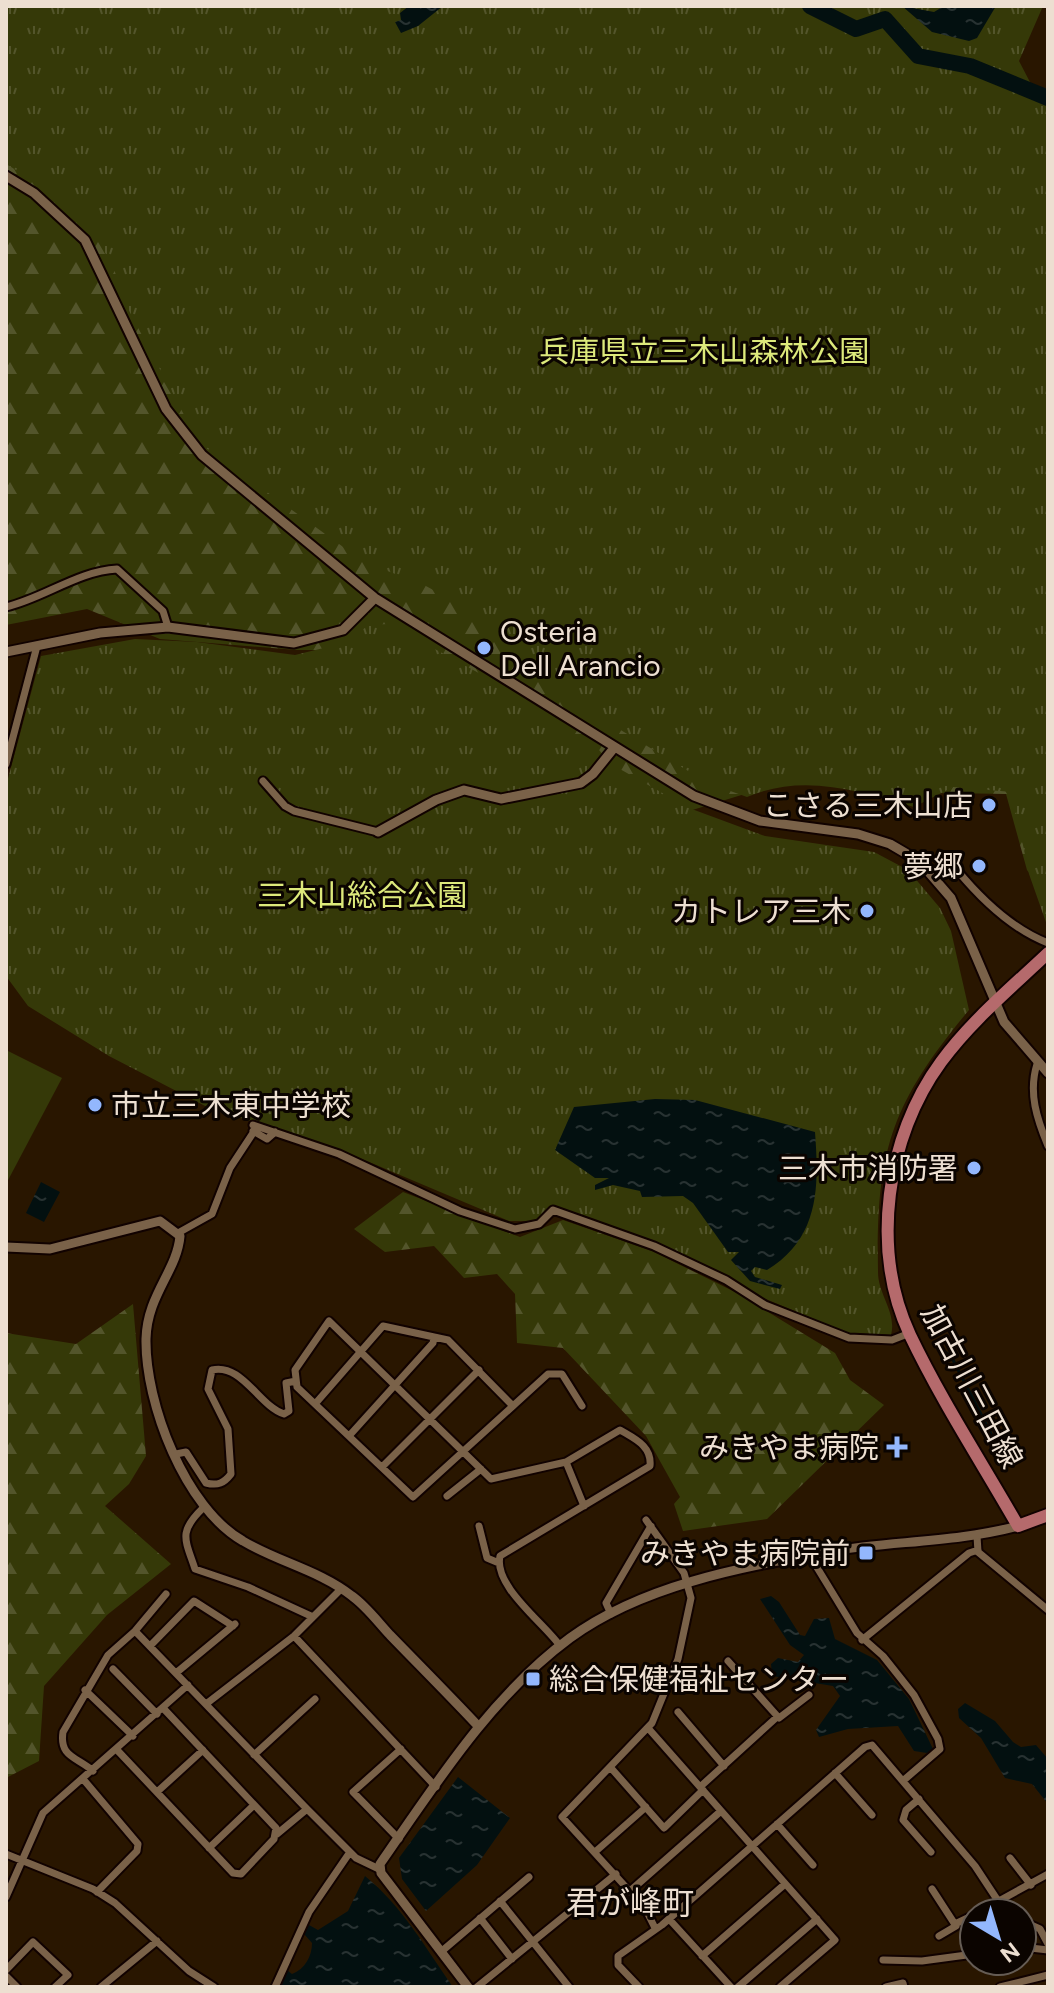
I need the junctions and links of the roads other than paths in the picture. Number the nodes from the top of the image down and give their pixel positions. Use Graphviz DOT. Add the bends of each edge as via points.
graph roads {
  1 [pos="6,176"];
  2 [pos="375,598"];
  3 [pos="6,607"];
  4 [pos="168,627"];
  5 [pos="37,646"];
  6 [pos="6,652"];
  7 [pos="614,748"];
  8 [pos="6,764"];
  9 [pos="263,781"];
  10 [pos="378,832"];
  11 [pos="935,878"];
  12 [pos="1044,941"];
  13 [pos="1048,953"];
  14 [pos="994,1004"];
  15 [pos="1037,1064"];
  16 [pos="1048,1073"];
  17 [pos="1048,1146"];
  18 [pos="178,1233"];
  19 [pos="6,1247"];
  20 [pos="910,1333"];
  21 [pos="434,1337"];
  22 [pos="360,1351"];
  23 [pos="479,1370"];
  24 [pos="296,1381"];
  25 [pos="395,1385"];
  26 [pos="315,1404"];
  27 [pos="513,1406"];
  28 [pos="582,1406"];
  29 [pos="430,1419"];
  30 [pos="349,1436"];
  31 [pos="463,1452"];
  32 [pos="176,1454"];
  33 [pos="566,1462"];
  34 [pos="382,1467"];
  35 [pos="481,1469"];
  36 [pos="447,1496"];
  37 [pos="584,1506"];
  38 [pos="203,1508"];
  39 [pos="1048,1515"];
  40 [pos="479,1526"];
  41 [pos="1018,1526"];
  42 [pos="977,1536"];
  43 [pos="978,1550"];
  44 [pos="810,1556"];
  45 [pos="499,1563"];
  46 [pos="687,1584"];
  47 [pos="341,1589"];
  48 [pos="166,1594"];
  49 [pos="1048,1610"];
  50 [pos="611,1614"];
  51 [pos="313,1617"];
  52 [pos="135,1631"];
  53 [pos="294,1636"];
  54 [pos="862,1640"];
  55 [pos="150,1646"];
  56 [pos="560,1646"];
  57 [pos="728,1661"];
  58 [pos="113,1669"];
  59 [pos="176,1673"];
  60 [pos="188,1685"];
  61 [pos="85,1690"];
  62 [pos="809,1695"];
  63 [pos="315,1699"];
  64 [pos="206,1704"];
  65 [pos="160,1711"];
  66 [pos="678,1712"];
  67 [pos="777,1717"];
  68 [pos="479,1727"];
  69 [pos="648,1728"];
  70 [pos="133,1736"];
  71 [pos="401,1749"];
  72 [pos="203,1750"];
  73 [pos="118,1751"];
  74 [pos="254,1755"];
  75 [pos="724,1766"];
  76 [pos="611,1768"];
  77 [pos="93,1771"];
  78 [pos="835,1773"];
  79 [pos="83,1779"];
  80 [pos="904,1780"];
  81 [pos="436,1787"];
  82 [pos="702,1789"];
  83 [pos="157,1792"];
  84 [pos="919,1799"];
  85 [pos="254,1805"];
  86 [pos="646,1807"];
  87 [pos="307,1809"];
  88 [pos="721,1811"];
  89 [pos="872,1815"];
  90 [pos="777,1824"];
  91 [pos="277,1834"];
  92 [pos="399,1839"];
  93 [pos="752,1846"];
  94 [pos="209,1848"];
  95 [pos="350,1852"];
  96 [pos="595,1852"];
  97 [pos="931,1852"];
  98 [pos="6,1854"];
  99 [pos="1010,1858"];
  100 [pos="24,1861"];
  101 [pos="813,1865"];
  102 [pos="379,1869"];
  103 [pos="616,1874"];
  104 [pos="1048,1874"];
  105 [pos="529,1877"];
  106 [pos="785,1884"];
  107 [pos="1031,1885"];
  108 [pos="932,1889"];
  109 [pos="630,1891"];
  110 [pos="97,1892"];
  111 [pos="6,1897"];
  112 [pos="995,1897"];
  113 [pos="1010,1897"];
  114 [pos="500,1901"];
  115 [pos="480,1918"];
  116 [pos="669,1919"];
  117 [pos="817,1919"];
  118 [pos="958,1923"];
  119 [pos="955,1924"];
  120 [pos="655,1928"];
  121 [pos="939,1936"];
  122 [pos="157,1941"];
  123 [pos="533,1942"];
  124 [pos="442,1951"];
  125 [pos="702,1956"];
  126 [pos="958,1956"];
  127 [pos="512,1959"];
  128 [pos="883,1960"];
  129 [pos="6,1973"];
  130 [pos="1048,1975"];
  131 [pos="723,1978"];
  132 [pos="17,1987"];
  133 [pos="55,1987"];
  134 [pos="101,1987"];
  135 [pos="214,1987"];
  136 [pos="275,1987"];
  137 [pos="468,1987"];
  138 [pos="477,1987"];
  139 [pos="569,1987"];
  140 [pos="639,1987"];
  141 [pos="718,1987"];
  142 [pos="731,1987"];
  143 [pos="738,1987"];
  144 [pos="780,1987"];
  145 [pos="886,1987"];
  146 [pos="904,1987"];
  147 [pos="1000,1987"];
  1 -- 2 [label="street" via="34,193 85,240 166,409 202,455"];
  2 -- 4 [label="street" via="343,630 294,643"];
  2 -- 7 [label="street"];
  3 -- 4 [label="street" via="90,574 117,569 163,611"];
  4 -- 5 [label="street"];
  5 -- 6 [label="street"];
  5 -- 8 [label="street"];
  7 -- 10 [label="street" via="581,783 501,799 464,790"];
  7 -- 11 [label="street" via="694,796 760,821 858,834 890,844"];
  9 -- 10 [label="street" via="294,811"];
  11 -- 12 [label="street" via="957,870 1025,933"];
  11 -- 14 [label="street" via="951,898"];
  13 -- 14 [label="main road, 加古川三田線"];
  14 -- 15 [label="street"];
  14 -- 20 [label="main road, 加古川三田線" via="964,1033 927,1084 906,1128 893,1174 887,1225 894,1284"];
  15 -- 16 [label="street"];
  15 -- 17 [label="street" via="1031,1083"];
  18 -- 19 [label="street" via="160,1221 50,1249"];
  18 -- 20 [label="street" via="212,1214 253,1125 339,1154 460,1211 515,1229 539,1224 553,1210 654,1246 765,1305 849,1338 892,1340"];
  18 -- 32 [label="street" via="179,1248 159,1285 146,1335 147,1366"];
  20 -- 41 [label="main road, 加古川三田線"];
  21 -- 22 [label="street" via="383,1326"];
  21 -- 23 [label="street" via="448,1340"];
  21 -- 25 [label="street"];
  22 -- 24 [label="street" via="329,1321 295,1370"];
  22 -- 25 [label="street"];
  22 -- 26 [label="street"];
  23 -- 27 [label="street"];
  23 -- 29 [label="street"];
  24 -- 26 [label="street"];
  24 -- 32 [label="street" via="286,1383 289,1411 284,1414 223,1369 212,1370 208,1389 228,1429 231,1474 224,1482 206,1483 191,1456"];
  25 -- 29 [label="street"];
  25 -- 30 [label="street"];
  26 -- 30 [label="street"];
  27 -- 28 [label="street" via="557,1371"];
  27 -- 31 [label="street"];
  29 -- 31 [label="street"];
  29 -- 34 [label="street"];
  30 -- 34 [label="street"];
  31 -- 34 [label="street" via="413,1497"];
  31 -- 35 [label="street"];
  32 -- 38 [label="street"];
  33 -- 35 [label="street" via="491,1479"];
  33 -- 37 [label="street"];
  33 -- 37 [label="street" via="620,1430 651,1456 650,1466"];
  35 -- 36 [label="street"];
  37 -- 45 [label="street" via="500,1556"];
  38 -- 47 [label="street" via="244,1542"];
  38 -- 51 [label="street" via="184,1535 195,1569"];
  39 -- 41 [label="main road"];
  40 -- 45 [label="street" via="487,1558"];
  41 -- 42 [label="street"];
  42 -- 43 [label="street"];
  42 -- 44 [label="street"];
  43 -- 49 [label="street"];
  43 -- 54 [label="street"];
  44 -- 46 [label="street"];
  44 -- 54 [label="street"];
  45 -- 56 [label="street" via="516,1596"];
  46 -- 50 [label="street"];
  46 -- 50 [label="street" via="648,1523 606,1603"];
  46 -- 69 [label="street" via="691,1598 678,1659"];
  47 -- 51 [label="street"];
  47 -- 68 [label="street"];
  48 -- 52 [label="street"];
  50 -- 56 [label="street"];
  51 -- 53 [label="street"];
  52 -- 55 [label="street"];
  52 -- 61 [label="street" via="108,1655"];
  53 -- 64 [label="street"];
  53 -- 71 [label="street"];
  54 -- 80 [label="street" via="883,1656 914,1695 941,1745"];
  55 -- 59 [label="street"];
  55 -- 59 [label="street" via="194,1601 234,1625"];
  56 -- 68 [label="street" via="527,1673"];
  57 -- 67 [label="street"];
  58 -- 65 [label="street"];
  59 -- 60 [label="street"];
  60 -- 64 [label="street"];
  60 -- 65 [label="street"];
  61 -- 70 [label="street"];
  61 -- 77 [label="street" via="61,1745 65,1754"];
  62 -- 67 [label="street"];
  63 -- 74 [label="street"];
  64 -- 74 [label="street"];
  65 -- 70 [label="street"];
  65 -- 72 [label="street"];
  66 -- 75 [label="street"];
  67 -- 75 [label="street"];
  68 -- 81 [label="street"];
  69 -- 76 [label="street"];
  69 -- 82 [label="street"];
  70 -- 73 [label="street"];
  71 -- 81 [label="street"];
  71 -- 92 [label="street" via="353,1792"];
  72 -- 83 [label="street"];
  72 -- 85 [label="street"];
  73 -- 77 [label="street"];
  73 -- 83 [label="street"];
  74 -- 87 [label="street"];
  75 -- 82 [label="street"];
  76 -- 86 [label="street"];
  76 -- 96 [label="street" via="562,1817"];
  77 -- 79 [label="street"];
  78 -- 80 [label="street" via="872,1745"];
  78 -- 89 [label="street"];
  78 -- 90 [label="street"];
  79 -- 100 [label="street" via="40,1817"];
  79 -- 110 [label="street" via="138,1844"];
  80 -- 84 [label="street"];
  81 -- 92 [label="street"];
  82 -- 86 [label="street" via="664,1828"];
  82 -- 88 [label="street"];
  83 -- 94 [label="street"];
  84 -- 97 [label="street" via="903,1820"];
  84 -- 112 [label="street"];
  85 -- 91 [label="street"];
  85 -- 94 [label="street"];
  86 -- 96 [label="street"];
  87 -- 91 [label="street"];
  87 -- 95 [label="street"];
  88 -- 93 [label="street"];
  88 -- 109 [label="street"];
  90 -- 93 [label="street"];
  90 -- 101 [label="street"];
  91 -- 94 [label="street" via="241,1874 233,1873"];
  92 -- 102 [label="street"];
  93 -- 106 [label="street"];
  93 -- 116 [label="street"];
  95 -- 102 [label="street"];
  95 -- 136 [label="street" via="309,1912"];
  96 -- 103 [label="street"];
  98 -- 100 [label="street"];
  99 -- 107 [label="street"];
  100 -- 110 [label="street"];
  100 -- 111 [label="street"];
  102 -- 124 [label="street"];
  103 -- 109 [label="street"];
  103 -- 123 [label="street"];
  104 -- 107 [label="street"];
  105 -- 114 [label="street"];
  106 -- 117 [label="street"];
  106 -- 125 [label="street"];
  107 -- 113 [label="street"];
  108 -- 119 [label="street"];
  109 -- 120 [label="street"];
  110 -- 122 [label="street"];
  114 -- 115 [label="street"];
  114 -- 123 [label="street"];
  115 -- 124 [label="street"];
  115 -- 127 [label="street"];
  116 -- 120 [label="street"];
  116 -- 125 [label="street"];
  117 -- 143 [label="street"];
  117 -- 144 [label="street" via="835,1940"];
  118 -- 119 [label="street"];
  119 -- 121 [label="street"];
  120 -- 140 [label="street" via="618,1956 618,1965"];
  122 -- 134 [label="street"];
  122 -- 135 [label="street"];
  123 -- 127 [label="street"];
  123 -- 139 [label="street"];
  124 -- 137 [label="street"];
  125 -- 131 [label="street"];
  126 -- 128 [label="street"];
  127 -- 138 [label="street"];
  129 -- 132 [label="street"];
  129 -- 133 [label="street" via="33,1942 68,1975"];
  130 -- 147 [label="street"];
  131 -- 141 [label="street"];
  131 -- 142 [label="street"];
  145 -- 146 [label="street"];
}
